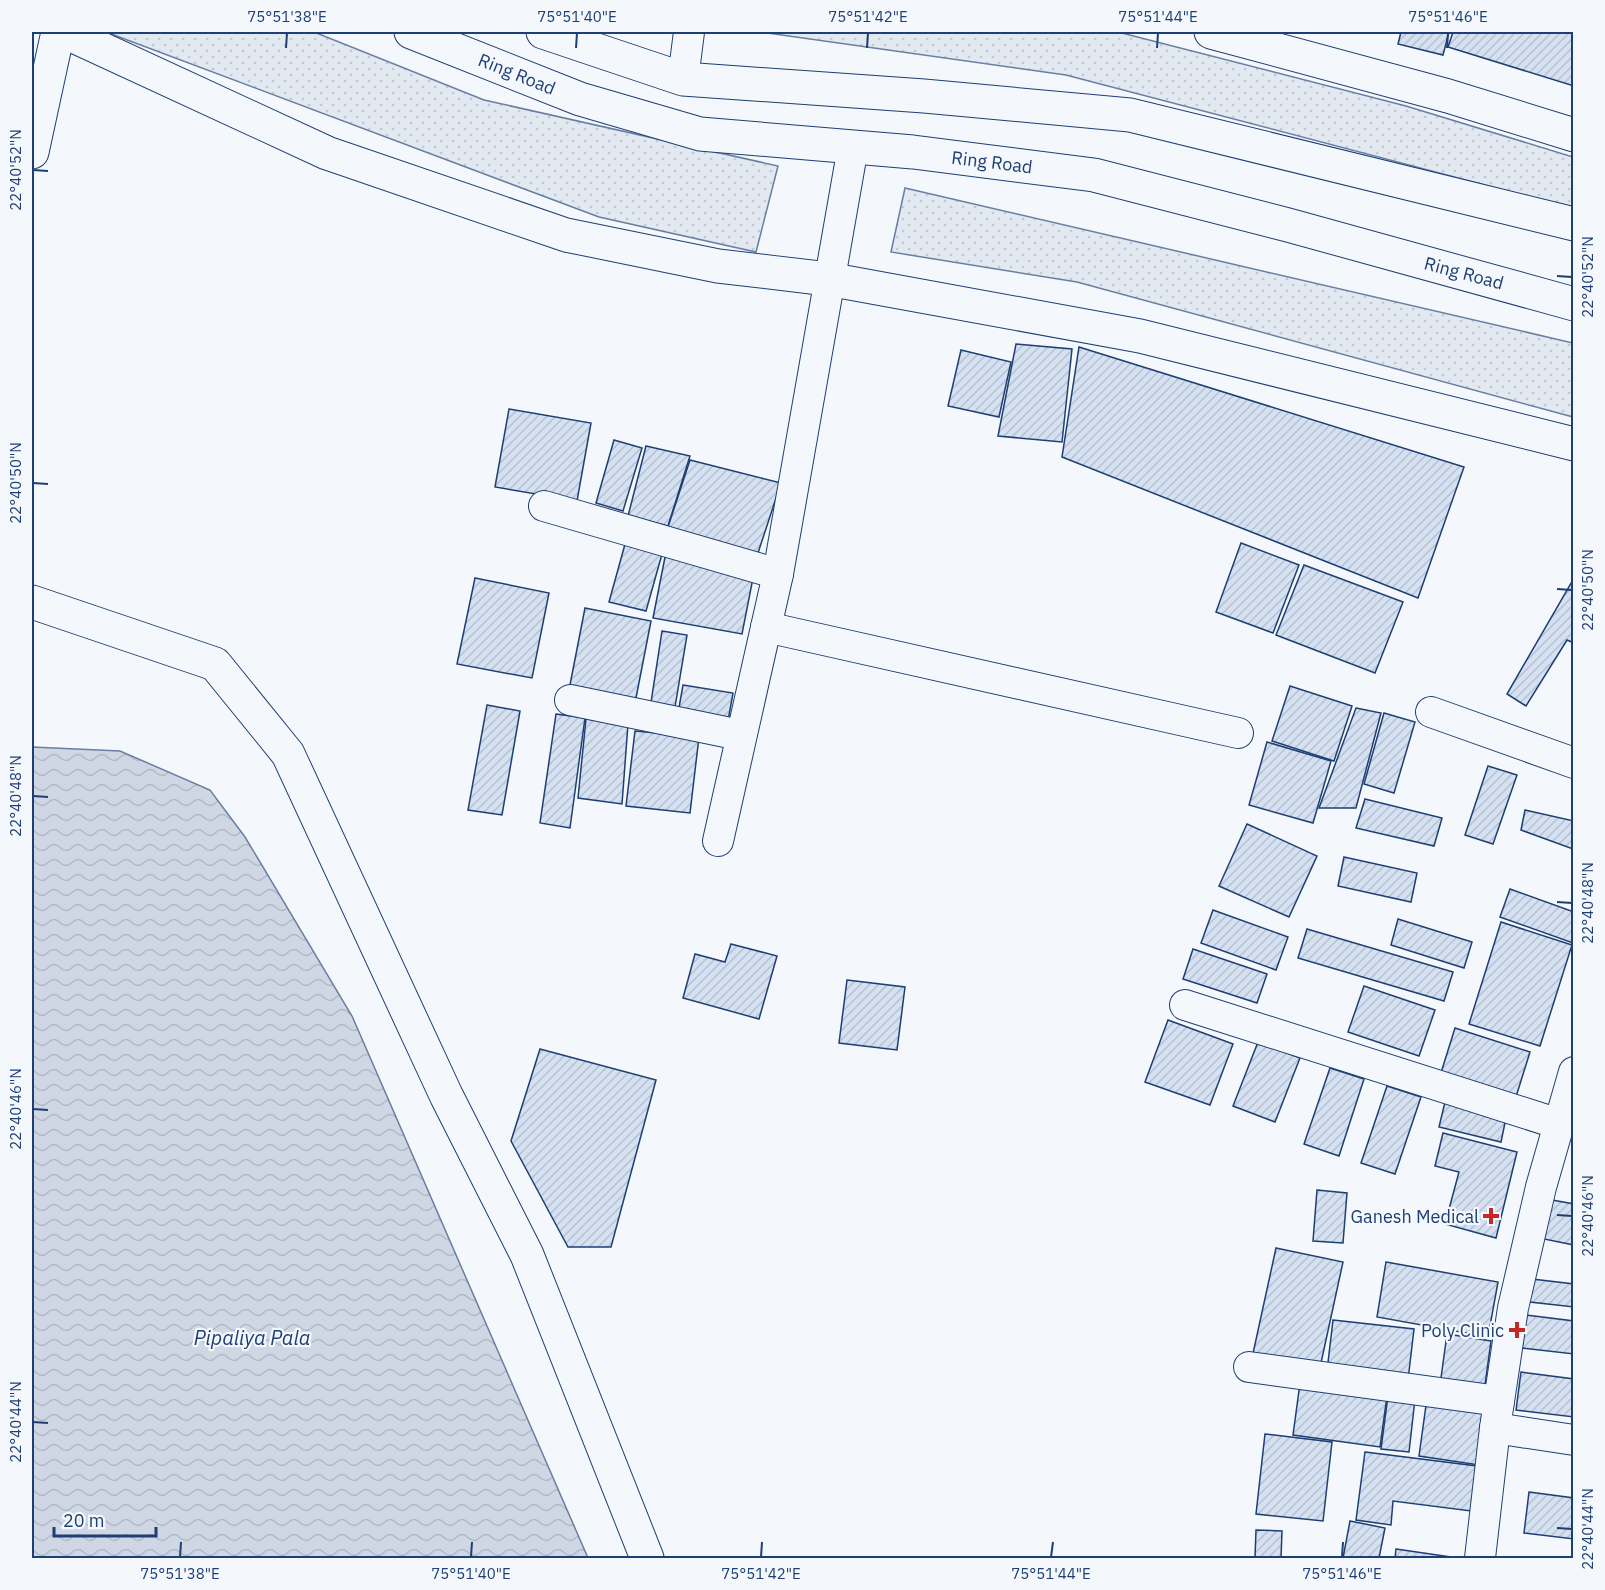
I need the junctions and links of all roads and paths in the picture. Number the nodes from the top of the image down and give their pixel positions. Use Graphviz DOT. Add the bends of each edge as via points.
graph roads {
  1 [pos="58,32"];
  2 [pos="65,32"];
  3 [pos="411,32"];
  4 [pos="543,32"];
  5 [pos="689,32"];
  6 [pos="1211,32"];
  7 [pos="683,80"];
  8 [pos="1574,135"];
  9 [pos="853,147"];
  10 [pos="32,152"];
  11 [pos="1574,224"];
  12 [pos="828,279"];
  13 [pos="1574,304"];
  14 [pos="1574,444"];
  15 [pos="544,506"];
  16 [pos="778,574"];
  17 [pos="32,602"];
  18 [pos="766,627"];
  19 [pos="570,700"];
  20 [pos="1431,712"];
  21 [pos="1238,733"];
  22 [pos="740,735"];
  23 [pos="1574,763"];
  24 [pos="718,841"];
  25 [pos="1185,1005"];
  26 [pos="1574,1072"];
  27 [pos="1559,1124"];
  28 [pos="1249,1367"];
  29 [pos="1497,1415"];
  30 [pos="1574,1440"];
  31 [pos="647,1558"];
  32 [pos="1480,1558"];
  1 -- 10 [label="main road"];
  2 -- 12 [label="main road" via="327,153 566,235 718,266"];
  3 -- 9 [label="main road, Ring Road" via="580,99 700,134"];
  4 -- 7 [label="main road"];
  5 -- 7 [label="street"];
  6 -- 8 [label="main road" via="1448,96"];
  7 -- 11 [label="main road" via="1130,115"];
  9 -- 12 [label="street"];
  9 -- 13 [label="main road, Ring Road" via="1094,175"];
  12 -- 14 [label="main road" via="1140,336"];
  12 -- 16 [label="street"];
  15 -- 16 [label="street"];
  16 -- 18 [label="street"];
  17 -- 31 [label="main road" via="215,664 288,754 446,1095 527,1256"];
  18 -- 21 [label="street"];
  18 -- 22 [label="street"];
  19 -- 22 [label="street"];
  20 -- 23 [label="street"];
  22 -- 24 [label="street"];
  25 -- 27 [label="street"];
  26 -- 27 [label="street"];
  27 -- 29 [label="street" via="1513,1308"];
  28 -- 29 [label="street"];
  29 -- 30 [label="street"];
  29 -- 32 [label="street"];
}
